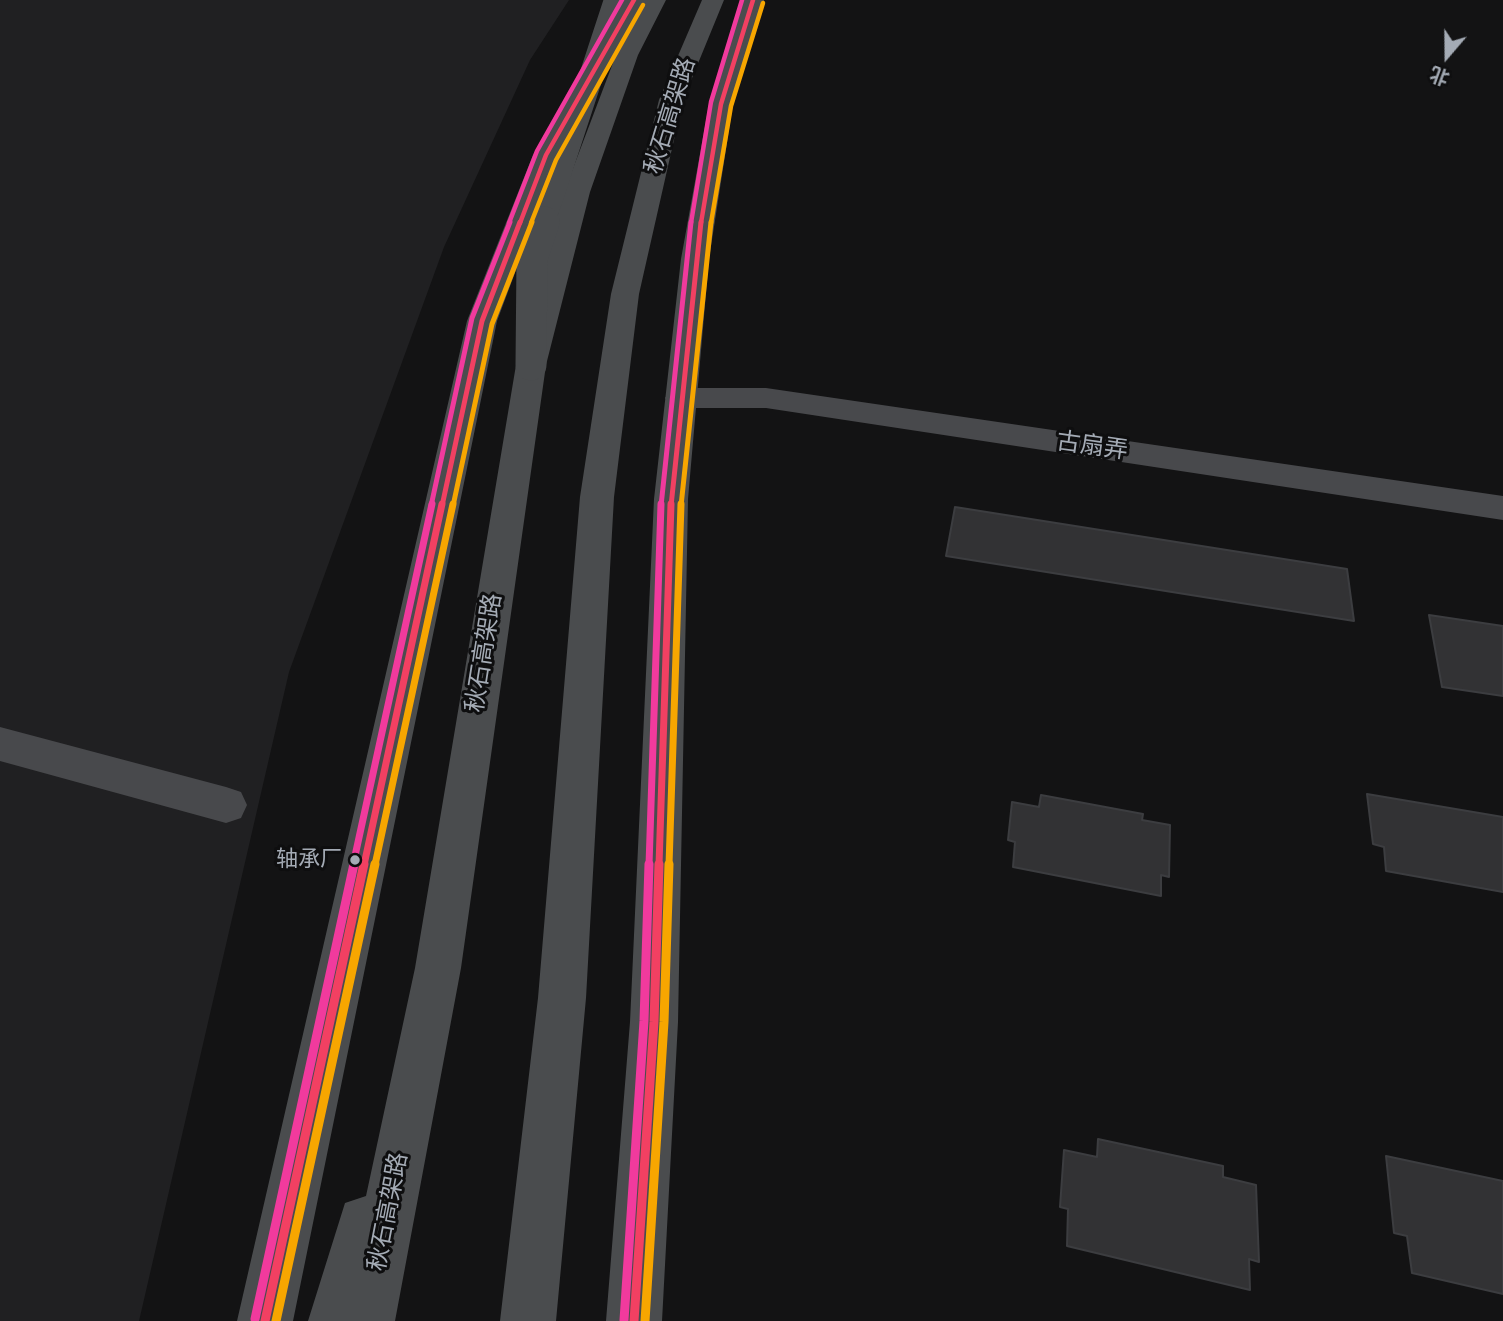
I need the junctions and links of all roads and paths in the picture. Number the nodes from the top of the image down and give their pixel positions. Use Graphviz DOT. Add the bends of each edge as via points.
graph roads {
  1 [pos="616,0"];
  2 [pos="634,0"];
  3 [pos="655,0"];
  4 [pos="713,0"];
  5 [pos="753,0"];
  6 [pos="531,365"];
  7 [pos="681,398"];
  8 [pos="1503,508"];
  9 [pos="0,744"];
  10 [pos="226,805"];
  11 [pos="438,968"];
  12 [pos="265,1321"];
  13 [pos="335,1321"];
  14 [pos="368,1321"];
  15 [pos="528,1321"];
  16 [pos="634,1321"];
  1 -- 6 [label="main road, bridge" via="532,258"];
  2 -- 12 [label="main road" via="546,155 482,321"];
  3 -- 6 [label="main road, 秋石高架路, bridge" via="627,55 577,192"];
  4 -- 15 [label="main road, 秋石高架路" via="671,100 623,308 597,497 562,998"];
  5 -- 7 [label="main road" via="721,104 695,259"];
  6 -- 11 [label="main road, 秋石高架路"];
  7 -- 8 [label="street, 古扇弄" via="766,398"];
  7 -- 16 [label="main road" via="671,499 654,1022"];
  9 -- 10 [label="street"];
  11 -- 13 [label="main road"];
  11 -- 14 [label="main road, 秋石高架路"];
}
